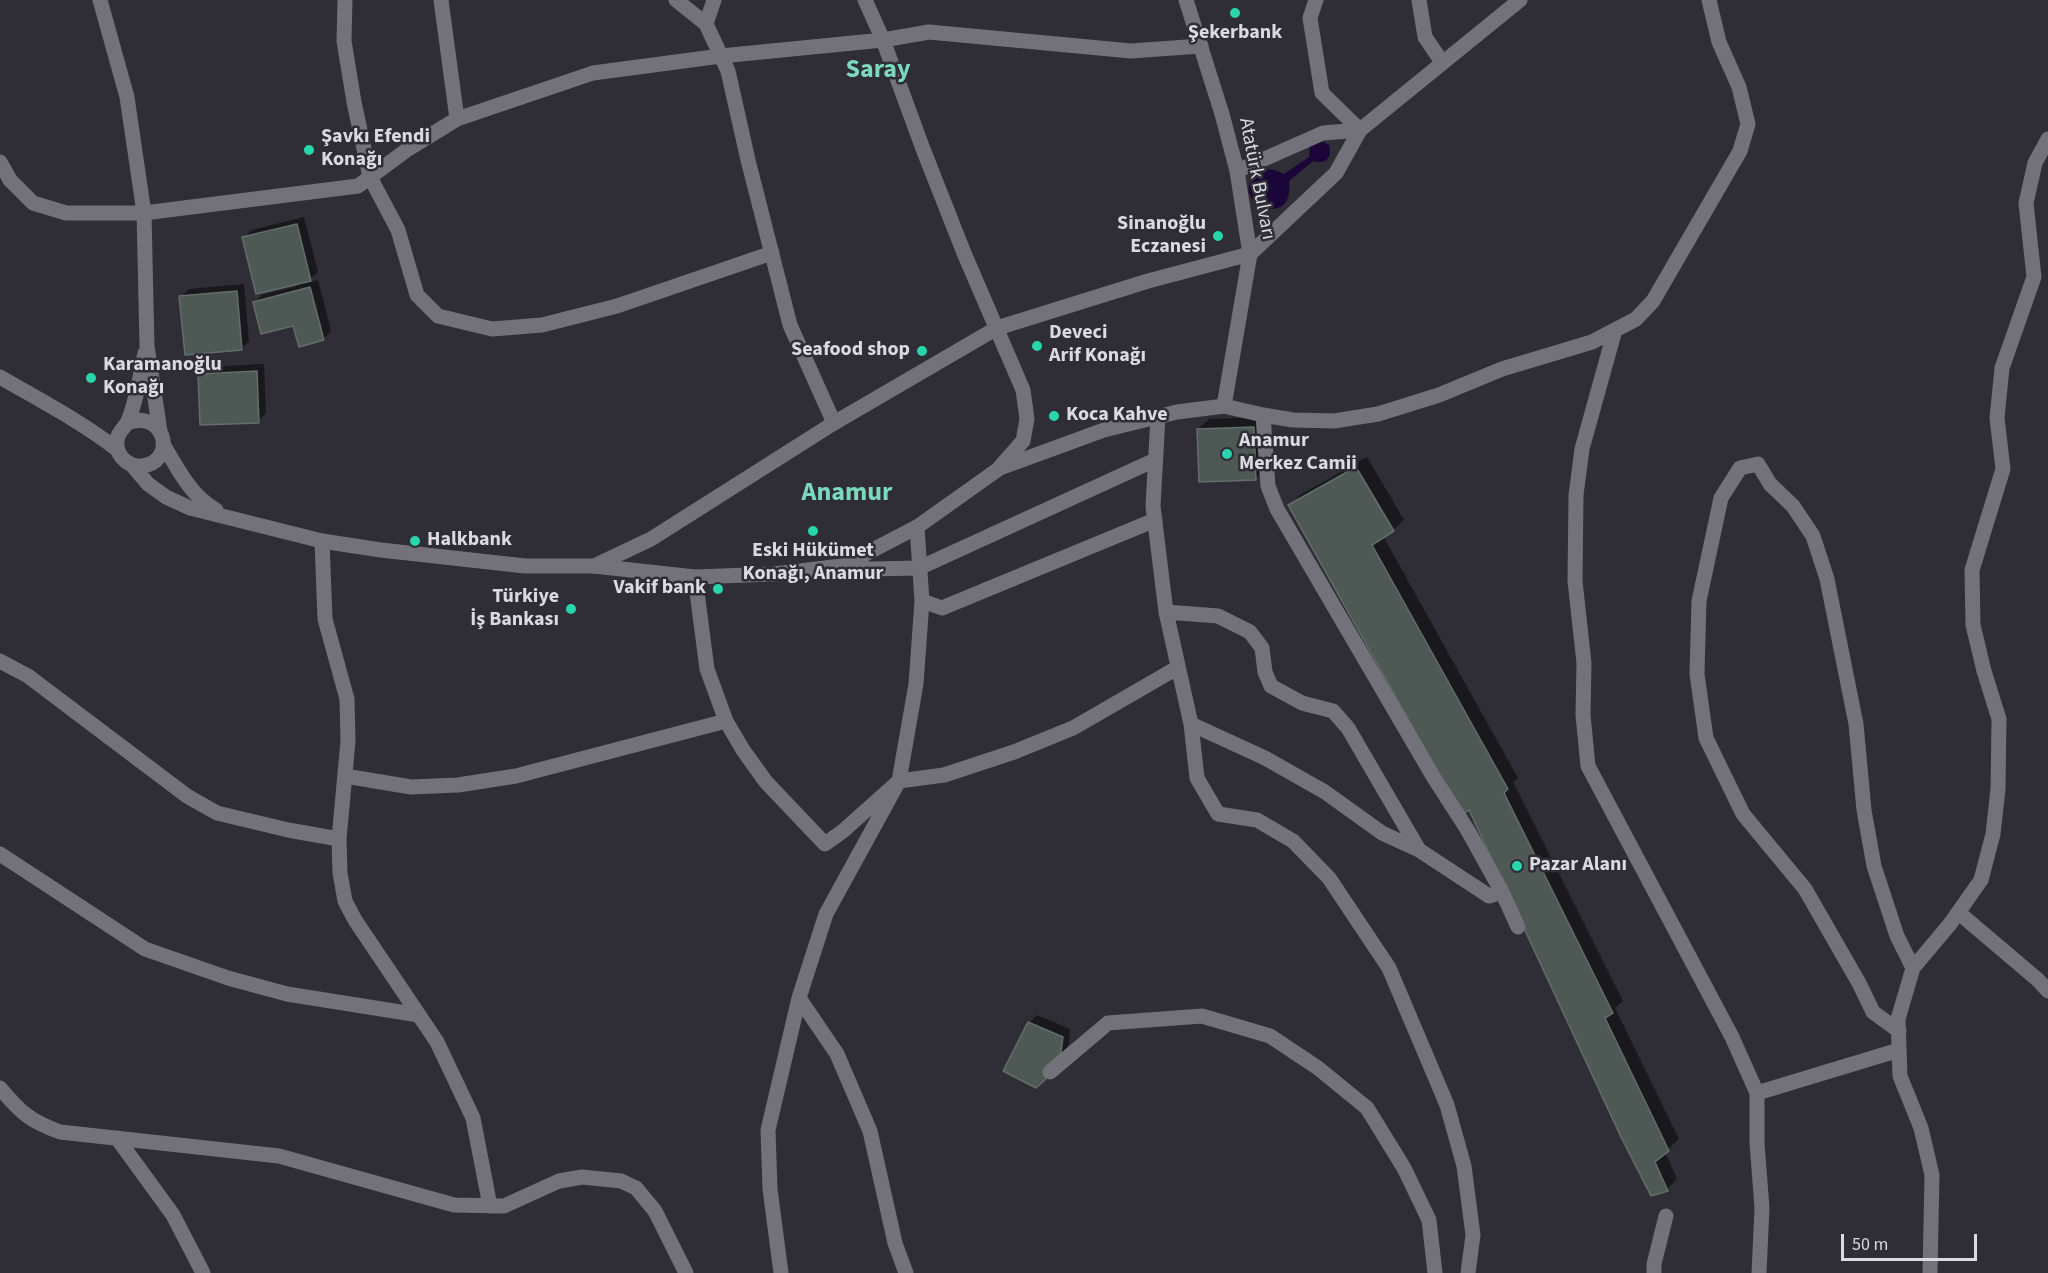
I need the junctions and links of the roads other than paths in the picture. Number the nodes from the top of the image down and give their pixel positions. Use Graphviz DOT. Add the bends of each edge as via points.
graph roads {
  1 [pos="100,0"];
  2 [pos="345,0"];
  3 [pos="441,0"];
  4 [pos="676,0"];
  5 [pos="714,0"];
  6 [pos="865,0"];
  7 [pos="1186,0"];
  8 [pos="1316,0"];
  9 [pos="1419,0"];
  10 [pos="1520,0"];
  11 [pos="1709,0"];
  12 [pos="706,24"];
  13 [pos="883,40"];
  14 [pos="1201,46"];
  15 [pos="721,56"];
  16 [pos="1442,62"];
  17 [pos="457,119"];
  18 [pos="1360,130"];
  19 [pos="2048,140"];
  20 [pos="0,162"];
  21 [pos="1237,171"];
  22 [pos="370,177"];
  23 [pos="144,213"];
  24 [pos="772,252"];
  25 [pos="1250,254"];
  26 [pos="2041,279"];
  27 [pos="997,328"];
  28 [pos="1615,330"];
  29 [pos="147,346"];
  30 [pos="0,377"];
  31 [pos="1224,406"];
  32 [pos="1263,416"];
  33 [pos="1158,417"];
  34 [pos="128,423"];
  35 [pos="834,423"];
  36 [pos="162,438"];
  37 [pos="118,450"];
  38 [pos="1155,460"];
  39 [pos="132,465"];
  40 [pos="1000,468"];
  41 [pos="223,515"];
  42 [pos="1155,520"];
  43 [pos="917,527"];
  44 [pos="322,541"];
  45 [pos="594,566"];
  46 [pos="842,566"];
  47 [pos="919,568"];
  48 [pos="695,577"];
  49 [pos="922,601"];
  50 [pos="1166,612"];
  51 [pos="0,661"];
  52 [pos="1177,669"];
  53 [pos="726,721"];
  54 [pos="1191,724"];
  55 [pos="345,776"];
  56 [pos="899,781"];
  57 [pos="339,839"];
  58 [pos="1419,850"];
  59 [pos="0,854"];
  60 [pos="1502,892"];
  61 [pos="1959,913"];
  62 [pos="1518,927"];
  63 [pos="1912,968"];
  64 [pos="2048,991"];
  65 [pos="799,998"];
  66 [pos="419,1015"];
  67 [pos="1899,1031"];
  68 [pos="1899,1050"];
  69 [pos="1050,1072"];
  70 [pos="0,1088"];
  71 [pos="1757,1094"];
  72 [pos="117,1138"];
  73 [pos="490,1206"];
  74 [pos="1666,1216"];
  75 [pos="203,1273"];
  76 [pos="686,1273"];
  77 [pos="781,1273"];
  78 [pos="906,1273"];
  79 [pos="1435,1273"];
  80 [pos="1468,1273"];
  81 [pos="1654,1273"];
  82 [pos="1759,1273"];
  83 [pos="1930,1273"];
  1 -- 23 [label="street" via="127,97"];
  2 -- 22 [label="street" via="344,40"];
  3 -- 17 [label="street"];
  4 -- 12 [label="street"];
  5 -- 12 [label="street"];
  6 -- 13 [label="street"];
  7 -- 14 [label="street, Atatürk Bulvarı"];
  8 -- 18 [label="street" via="1310,18 1322,93"];
  9 -- 16 [label="street" via="1425,37"];
  10 -- 16 [label="street"];
  11 -- 28 [label="street" via="1719,42 1739,87 1748,124 1740,151 1653,301 1636,319"];
  12 -- 15 [label="street"];
  13 -- 14 [label="street" via="929,32 1131,51"];
  13 -- 15 [label="street"];
  13 -- 27 [label="street"];
  14 -- 21 [label="street, Atatürk Bulvarı"];
  15 -- 17 [label="street" via="593,73"];
  15 -- 24 [label="street"];
  16 -- 18 [label="street"];
  17 -- 22 [label="street"];
  18 -- 21 [label="street" via="1323,133"];
  18 -- 25 [label="street" via="1336,173"];
  19 -- 26 [label="street" via="2035,163 2025,203"];
  20 -- 23 [label="street" via="10,180 33,203 66,213"];
  21 -- 25 [label="street, Atatürk Bulvarı"];
  22 -- 23 [label="street" via="358,186"];
  22 -- 24 [label="street" via="398,230 417,295 438,316 492,329 542,325 617,306"];
  23 -- 29 [label="street"];
  24 -- 35 [label="street" via="790,326"];
  25 -- 27 [label="street" via="1148,280"];
  25 -- 31 [label="street, Atatürk Bulvarı"];
  26 -- 61 [label="street" via="2002,368 1997,418 2003,469 1972,570 1973,626 1999,719 1998,789 1993,834 1981,880"];
  27 -- 35 [label="street"];
  27 -- 40 [label="street" via="1023,390 1027,418 1023,441"];
  28 -- 32 [label="street" via="1592,342 1502,369 1378,414 1334,421"];
  28 -- 71 [label="street" via="1582,449 1576,495 1575,581 1584,663 1582,715 1588,766 1727,1027"];
  29 -- 34 [label="street"];
  29 -- 36 [label="street"];
  30 -- 37 [label="street"];
  31 -- 32 [label="street"];
  31 -- 33 [label="street"];
  32 -- 60 [label="street" via="1268,486 1277,509"];
  33 -- 38 [label="street"];
  33 -- 40 [label="street" via="1104,430"];
  34 -- 36 [label="street" via="149,422"];
  34 -- 37 [label="street" via="118,435"];
  35 -- 45 [label="street" via="651,539"];
  36 -- 39 [label="street" via="162,452 153,463"];
  36 -- 41 [label="street" via="188,486"];
  37 -- 39 [label="street"];
  38 -- 42 [label="street"];
  38 -- 47 [label="street"];
  39 -- 41 [label="street" via="166,497 190,508"];
  40 -- 43 [label="street"];
  41 -- 44 [label="street"];
  42 -- 49 [label="street" via="942,608"];
  42 -- 50 [label="street"];
  43 -- 46 [label="street"];
  43 -- 47 [label="street"];
  44 -- 45 [label="street" via="525,566"];
  44 -- 55 [label="street" via="325,619 347,699"];
  45 -- 48 [label="street"];
  46 -- 47 [label="street"];
  46 -- 48 [label="street"];
  47 -- 49 [label="street"];
  48 -- 53 [label="street" via="707,669"];
  49 -- 56 [label="street" via="916,684"];
  50 -- 52 [label="street"];
  50 -- 58 [label="street" via="1218,616 1250,632 1262,648 1264,672 1271,686 1302,703 1333,711 1348,728"];
  51 -- 57 [label="street" via="28,676 187,796 217,813"];
  52 -- 54 [label="street"];
  52 -- 56 [label="street" via="1073,728 1014,752 944,775"];
  53 -- 55 [label="street" via="516,776 458,786 411,787"];
  53 -- 56 [label="street" via="766,782 825,844"];
  54 -- 58 [label="street" via="1266,758 1325,792 1382,833"];
  54 -- 80 [label="street" via="1197,778 1218,814 1257,820 1293,841 1329,878 1389,968 1447,1105 1461,1156 1473,1235"];
  55 -- 57 [label="street"];
  56 -- 65 [label="street" via="826,914"];
  57 -- 66 [label="street" via="345,901"];
  58 -- 60 [label="street" via="1489,896"];
  59 -- 66 [label="street" via="145,950 287,994"];
  60 -- 62 [label="street"];
  61 -- 63 [label="street"];
  61 -- 64 [label="street"];
  63 -- 67 [label="street" via="1898,1019"];
  63 -- 67 [label="street" via="1874,866 1854,714 1827,579 1813,536 1758,464 1740,468 1721,498 1699,601 1697,674 1706,738 1743,814 1805,888 1873,1012"];
  65 -- 77 [label="street" via="768,1130 770,1189"];
  65 -- 78 [label="street" via="837,1054 870,1131 895,1243"];
  66 -- 73 [label="street" via="437,1042 473,1118"];
  67 -- 68 [label="street"];
  68 -- 71 [label="street"];
  68 -- 83 [label="street" via="1900,1076 1921,1128 1932,1175"];
  69 -- 79 [label="street" via="1108,1023 1202,1016 1270,1036 1367,1108 1404,1168 1429,1220"];
  70 -- 72 [label="street" via="34,1122 60,1132"];
  71 -- 82 [label="street" via="1762,1208"];
  72 -- 73 [label="street" via="279,1156 454,1205"];
  72 -- 75 [label="street" via="174,1215"];
  73 -- 76 [label="street" via="504,1206 559,1181 582,1177 621,1181 636,1188 655,1211"];
  74 -- 81 [label="street"];
}
